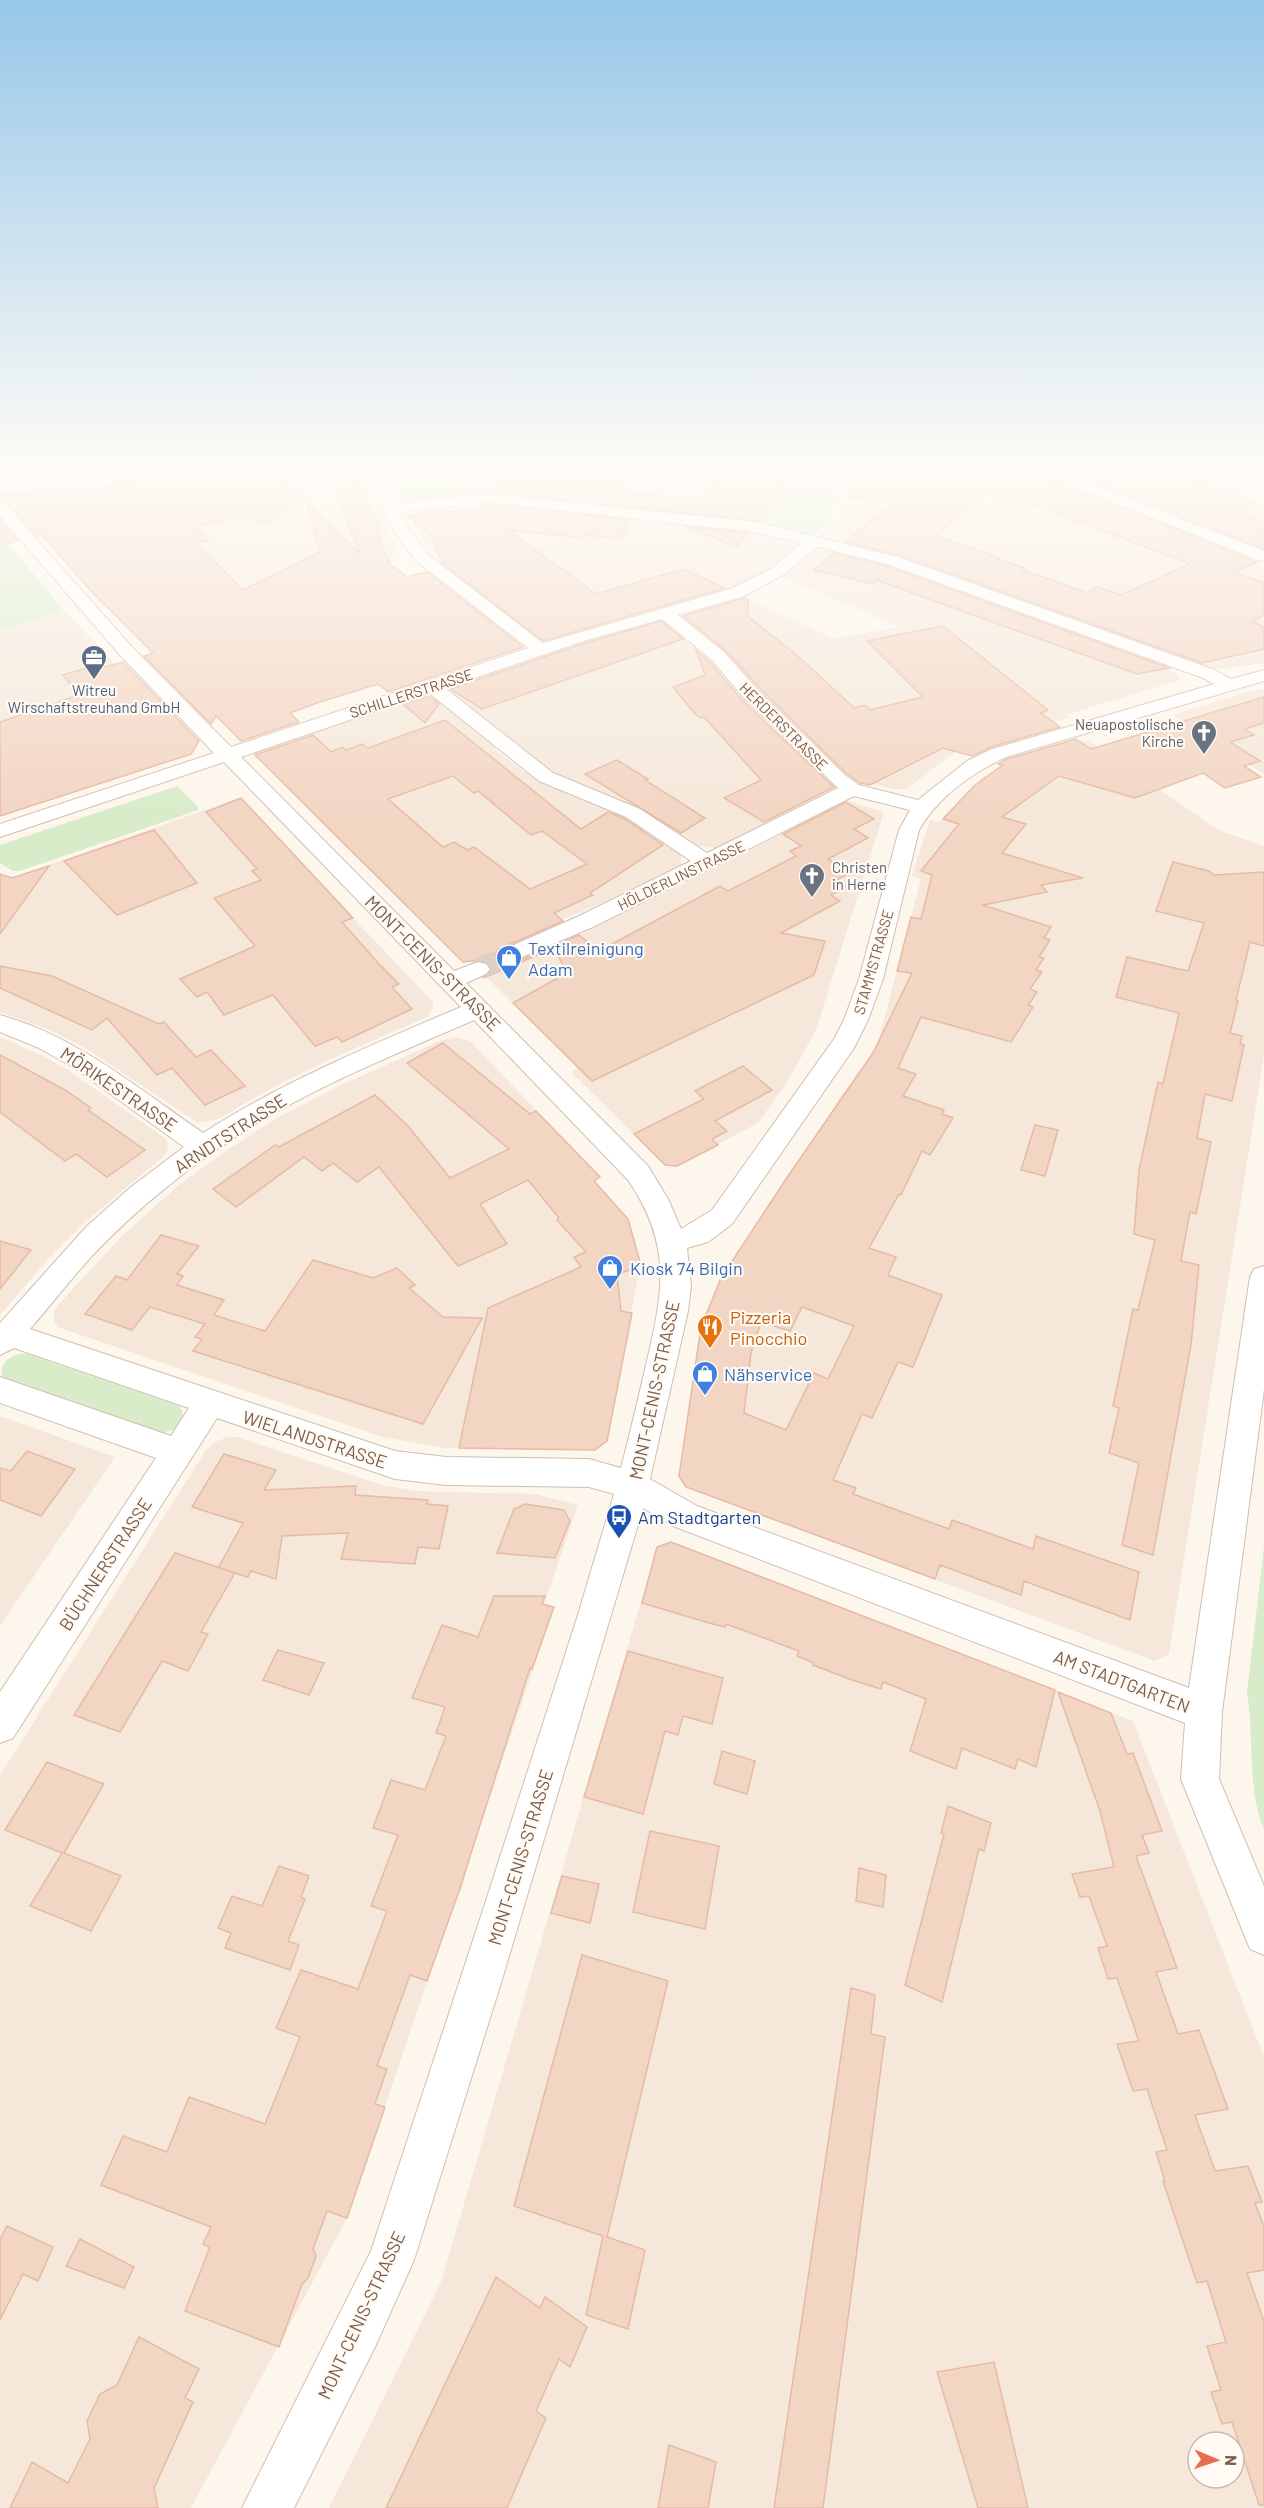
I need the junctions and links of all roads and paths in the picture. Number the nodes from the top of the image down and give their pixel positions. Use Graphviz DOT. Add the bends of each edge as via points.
graph roads {
  1 [pos="67,583"];
  2 [pos="455,583"];
  3 [pos="757,583"];
  4 [pos="954,583"];
  5 [pos="665,613"];
  6 [pos="541,650"];
  7 [pos="1264,675"];
  8 [pos="1229,685"];
  9 [pos="431,686"];
  10 [pos="227,754"];
  11 [pos="852,789"];
  12 [pos="922,807"];
  13 [pos="0,831"];
  14 [pos="707,862"];
  15 [pos="508,956"];
  16 [pos="478,969"];
  17 [pos="450,981"];
  18 [pos="478,1009"];
  19 [pos="0,1023"];
  20 [pos="202,1146"];
  21 [pos="673,1242"];
  22 [pos="1264,1277"];
  23 [pos="4,1338"];
  24 [pos="0,1390"];
  25 [pos="209,1404"];
  26 [pos="178,1452"];
  27 [pos="634,1485"];
  28 [pos="1204,1712"];
  29 [pos="0,1725"];
  30 [pos="1264,1935"];
  31 [pos="267,2508"];
  1 -- 10 [label="street, MONT-CENIS-STRASSE" via="126,651"];
  2 -- 6 [label="street"];
  3 -- 5 [label="street, SCHILLERSTRASSE"];
  4 -- 8 [label="street" via="1209,674"];
  5 -- 6 [label="street, SCHILLERSTRASSE"];
  5 -- 11 [label="street, HERDERSTRASSE" via="718,656 793,737"];
  6 -- 9 [label="street, SCHILLERSTRASSE"];
  7 -- 8 [label="street, STAMMSTRASSE"];
  8 -- 12 [label="street, STAMMSTRASSE" via="999,753 974,765"];
  9 -- 10 [label="street, SCHILLERSTRASSE"];
  9 -- 14 [label="street" via="546,777 633,813"];
  10 -- 13 [label="street, SCHILLERSTRASSE"];
  10 -- 17 [label="street, MONT-CENIS-STRASSE"];
  11 -- 12 [label="street, HERDERSTRASSE"];
  11 -- 14 [label="street, HÖLDERLINSTRASSE"];
  12 -- 21 [label="street, STAMMSTRASSE" via="909,830 871,979 845,1042 722,1217 698,1234"];
  14 -- 15 [label="street, HÖLDERLINSTRASSE"];
  16 -- 17 [label="street"];
  17 -- 18 [label="street, MONT-CENIS-STRASSE"];
  18 -- 20 [label="street, ARNDTSTRASSE" via="313,1082"];
  18 -- 21 [label="street, MONT-CENIS-STRASSE" via="638,1173 654,1194"];
  19 -- 20 [label="street, MÖRIKESTRASSE" via="82,1061"];
  20 -- 23 [label="street, ARNDTSTRASSE" via="97,1234"];
  21 -- 27 [label="street, MONT-CENIS-STRASSE" via="676,1289"];
  22 -- 28 [label="street, AM STADTGARTEN"];
  23 -- 25 [label="street, WIELANDSTRASSE"];
  24 -- 26 [label="street"];
  25 -- 26 [label="street, BÜCHNERSTRASSE"];
  25 -- 27 [label="street, WIELANDSTRASSE" via="395,1465 446,1472 589,1473"];
  26 -- 29 [label="street, BÜCHNERSTRASSE"];
  27 -- 28 [label="street, AM STADTGARTEN" via="685,1516"];
  27 -- 31 [label="street, MONT-CENIS-STRASSE" via="391,2260"];
  28 -- 30 [label="street" via="1200,1779"];
}
